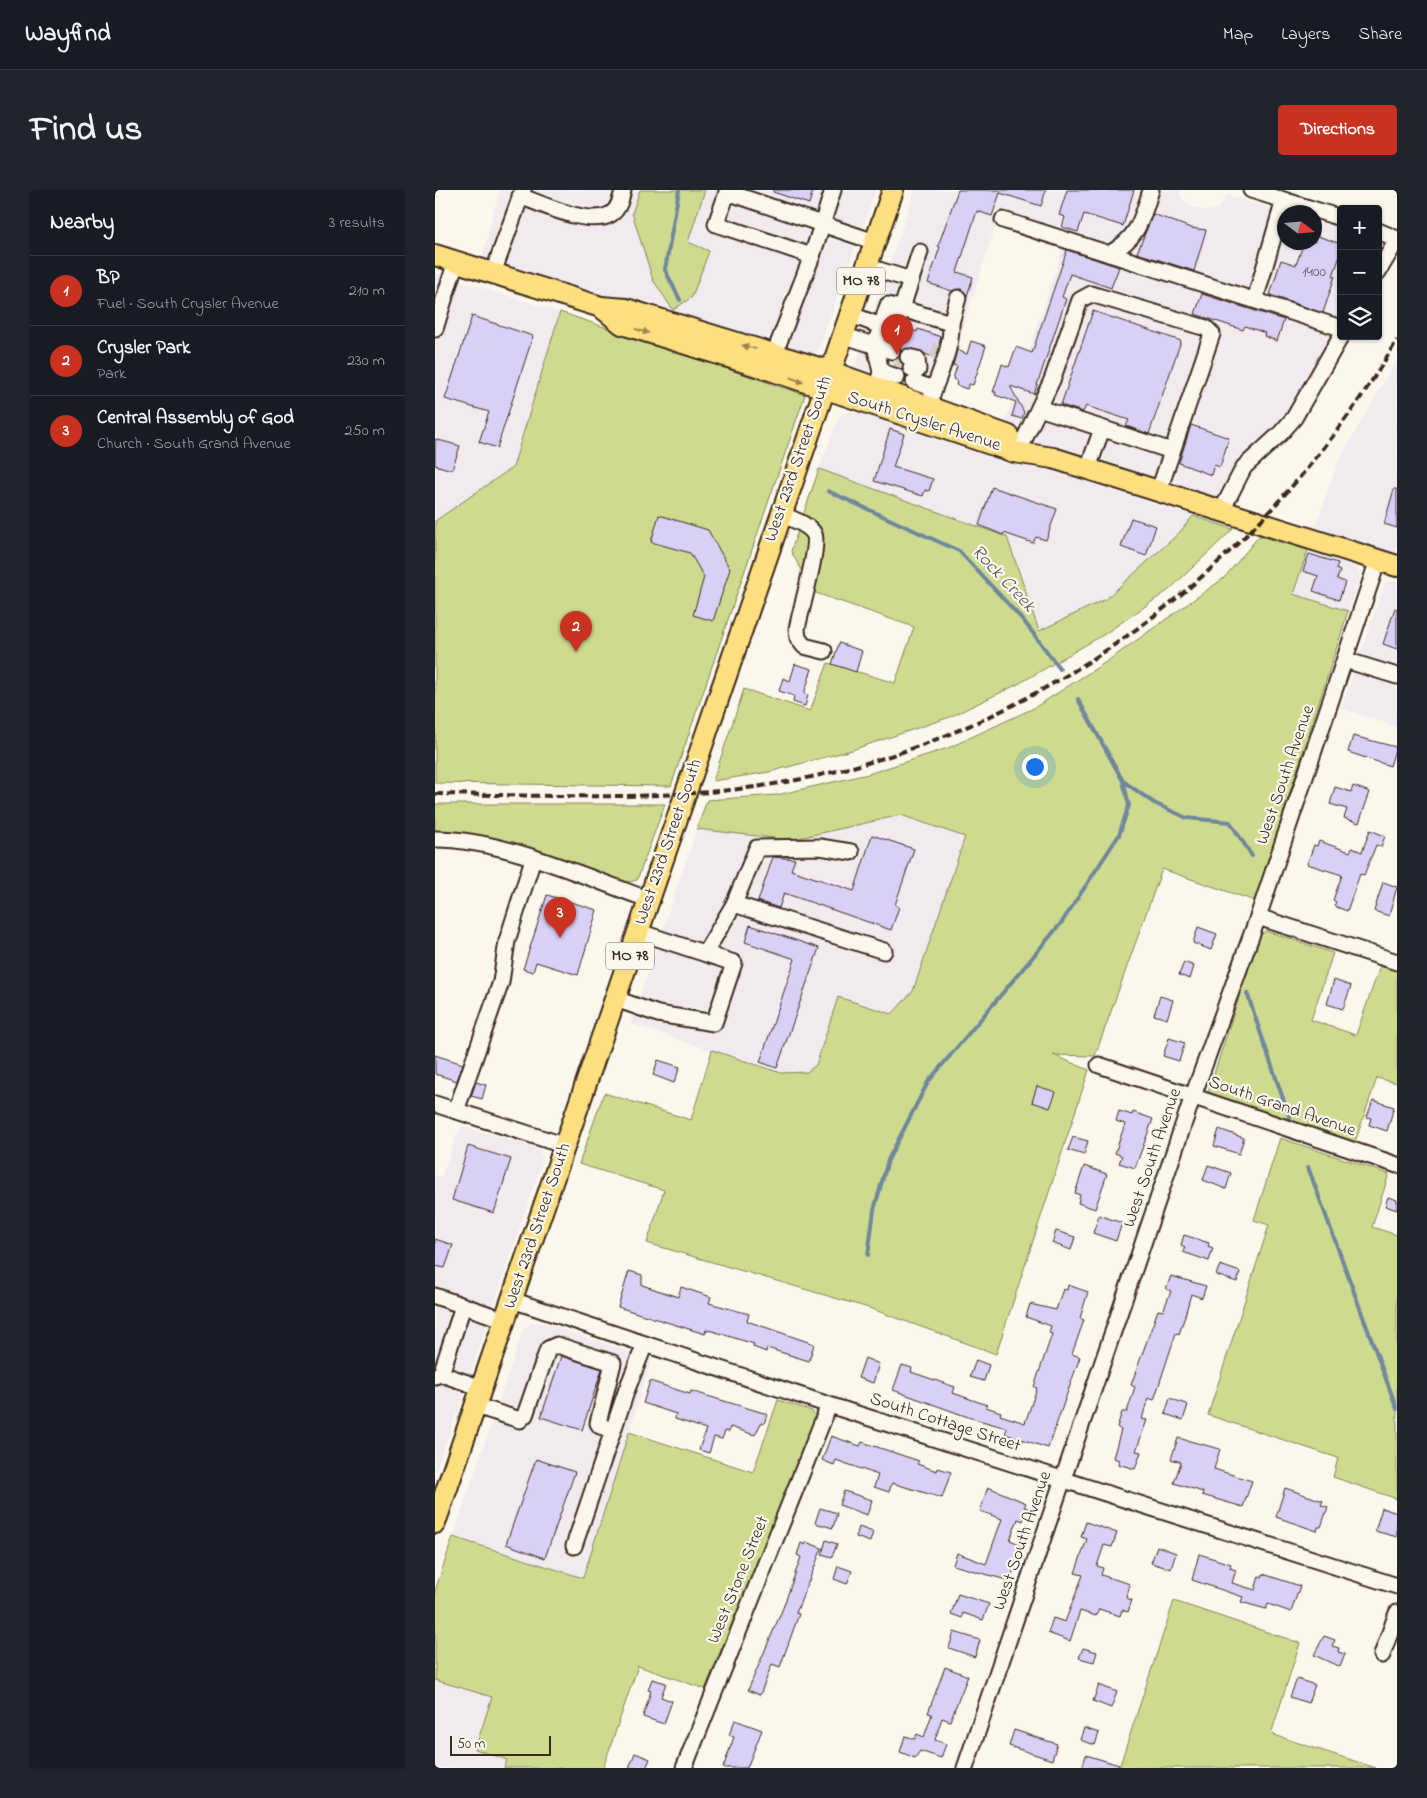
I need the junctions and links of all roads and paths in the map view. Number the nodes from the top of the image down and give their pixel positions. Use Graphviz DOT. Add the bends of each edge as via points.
graph roads {
  1 [pos="623,190"];
  2 [pos="833,190"];
  3 [pos="893,190"];
  4 [pos="1151,190"];
  5 [pos="1251,190"];
  6 [pos="727,191"];
  7 [pos="521,193"];
  8 [pos="1284,200"];
  9 [pos="1337,217"];
  10 [pos="1003,220"];
  11 [pos="822,224"];
  12 [pos="1382,233"];
  13 [pos="1397,240"];
  14 [pos="875,242"];
  15 [pos="920,252"];
  16 [pos="1109,254"];
  17 [pos="435,255"];
  18 [pos="812,256"];
  19 [pos="456,261"];
  20 [pos="1382,265"];
  21 [pos="866,266"];
  22 [pos="493,273"];
  23 [pos="911,280"];
  24 [pos="959,298"];
  25 [pos="1255,300"];
  26 [pos="601,307"];
  27 [pos="900,313"];
  28 [pos="849,314"];
  29 [pos="949,323"];
  30 [pos="881,326"];
  31 [pos="1337,327"];
  32 [pos="435,329"];
  33 [pos="842,335"];
  34 [pos="943,338"];
  35 [pos="1339,340"];
  36 [pos="774,355"];
  37 [pos="937,359"];
  38 [pos="902,370"];
  39 [pos="826,380"];
  40 [pos="1039,408"];
  41 [pos="1102,429"];
  42 [pos="1023,442"];
  43 [pos="1172,452"];
  44 [pos="1053,458"];
  45 [pos="1088,468"];
  46 [pos="1159,490"];
  47 [pos="1222,510"];
  48 [pos="781,514"];
  49 [pos="1388,563"];
  50 [pos="824,651"];
  51 [pos="1345,660"];
  52 [pos="1397,676"];
  53 [pos="435,838"];
  54 [pos="851,852"];
  55 [pos="533,859"];
  56 [pos="650,900"];
  57 [pos="734,904"];
  58 [pos="1257,918"];
  59 [pos="639,932"];
  60 [pos="884,951"];
  61 [pos="705,954"];
  62 [pos="1397,962"];
  63 [pos="616,999"];
  64 [pos="1099,1065"];
  65 [pos="1193,1096"];
  66 [pos="435,1104"];
  67 [pos="456,1111"];
  68 [pos="566,1146"];
  69 [pos="1397,1165"];
  70 [pos="435,1296"];
  71 [pos="512,1300"];
  72 [pos="463,1306"];
  73 [pos="505,1320"];
  74 [pos="645,1344"];
  75 [pos="438,1375"];
  76 [pos="479,1397"];
  77 [pos="829,1405"];
  78 [pos="613,1430"];
  79 [pos="1064,1481"];
  80 [pos="436,1514"];
  81 [pos="574,1546"];
  82 [pos="1397,1586"];
  83 [pos="1397,1613"];
  84 [pos="1382,1654"];
  85 [pos="684,1768"];
  86 [pos="965,1768"];
  1 -- 7 [label="street" via="616,209 605,216 576,215"];
  2 -- 11 [label="street"];
  3 -- 14 [label="main road, West 23rd Street South / MO 78"];
  4 -- 16 [label="street" via="1137,229 1128,242"];
  5 -- 8 [label="street"];
  6 -- 11 [label="street"];
  6 -- 18 [label="street" via="716,224"];
  7 -- 22 [label="street"];
  8 -- 9 [label="street"];
  8 -- 25 [label="street"];
  10 -- 16 [label="street"];
  11 -- 14 [label="street"];
  11 -- 18 [label="street"];
  12 -- 13 [label="street"];
  13 -- 20 [label="street"];
  14 -- 21 [label="main road, West 23rd Street South / MO 78"];
  15 -- 23 [label="street"];
  16 -- 25 [label="street"];
  17 -- 19 [label="main road, South Crysler Avenue"];
  18 -- 36 [label="street"];
  19 -- 22 [label="main road, South Crysler Avenue"];
  19 -- 32 [label="street"];
  21 -- 23 [label="street"];
  21 -- 28 [label="main road, West 23rd Street South / MO 78"];
  22 -- 26 [label="main road, South Crysler Avenue"];
  23 -- 27 [label="street"];
  24 -- 29 [label="street"];
  25 -- 31 [label="street"];
  36 -- 26 [label="main road, South Crysler Avenue, one-way" via="626,309"];
  26 -- 39 [label="main road, South Crysler Avenue, one-way" via="621,324"];
  27 -- 29 [label="street"];
  27 -- 30 [label="street" via="888,305"];
  28 -- 30 [label="street"];
  28 -- 33 [label="main road, West 23rd Street South / MO 78"];
  29 -- 34 [label="street"];
  29 -- 38 [label="street" via="950,343"];
  30 -- 38 [label="street"];
  33 -- 38 [label="street"];
  33 -- 39 [label="main road, West 23rd Street South / MO 78"];
  35 -- 47 [label="street" via="1293,418 1244,467"];
  36 -- 39 [label="main road, South Crysler Avenue"];
  37 -- 38 [label="street"];
  38 -- 39 [label="main road, South Crysler Avenue"];
  38 -- 42 [label="main road, South Crysler Avenue"];
  39 -- 44 [label="main road, South Crysler Avenue" via="1014,452"];
  39 -- 48 [label="main road, West 23rd Street South / MO 78"];
  40 -- 41 [label="street"];
  40 -- 42 [label="street"];
  40 -- 43 [label="street" via="1080,300 1091,294 1206,328 1211,334"];
  41 -- 43 [label="street"];
  41 -- 45 [label="street"];
  42 -- 44 [label="main road, South Crysler Avenue"];
  43 -- 46 [label="street"];
  44 -- 45 [label="main road, South Crysler Avenue"];
  45 -- 46 [label="main road, South Crysler Avenue"];
  46 -- 47 [label="main road, South Crysler Avenue"];
  47 -- 49 [label="main road, South Crysler Avenue"];
  48 -- 50 [label="street" via="811,529 816,536 816,549 797,629 798,638 804,646"];
  48 -- 56 [label="main road, West 23rd Street South / MO 78"];
  49 -- 51 [label="street, West South Avenue"];
  51 -- 52 [label="street"];
  51 -- 58 [label="street, West South Avenue"];
  53 -- 55 [label="street" via="457,840"];
  54 -- 57 [label="street" via="820,847 757,848"];
  55 -- 56 [label="street"];
  55 -- 67 [label="street" via="507,941 501,982"];
  56 -- 59 [label="main road, West 23rd Street South / MO 78"];
  57 -- 60 [label="street"];
  57 -- 61 [label="street"];
  58 -- 62 [label="street"];
  58 -- 65 [label="street, West South Avenue"];
  59 -- 61 [label="street"];
  59 -- 63 [label="main road, West 23rd Street South / MO 78"];
  61 -- 63 [label="street" via="734,963 714,1023 658,1014"];
  63 -- 68 [label="main road, West 23rd Street South / MO 78"];
  64 -- 65 [label="street, South Grand Avenue"];
  65 -- 69 [label="street, South Grand Avenue"];
  65 -- 79 [label="street, West South Avenue"];
  66 -- 67 [label="street"];
  67 -- 68 [label="street"];
  68 -- 71 [label="main road, West 23rd Street South / MO 78"];
  70 -- 72 [label="street"];
  71 -- 73 [label="main road, West 23rd Street South / MO 78"];
  71 -- 74 [label="street, South Cottage Street"];
  72 -- 73 [label="street"];
  72 -- 75 [label="street"];
  73 -- 76 [label="main road, West 23rd Street South / MO 78"];
  74 -- 77 [label="street, South Cottage Street"];
  74 -- 78 [label="street"];
  75 -- 76 [label="street"];
  76 -- 78 [label="street" via="521,1420 548,1349 557,1345 613,1363 598,1423"];
  76 -- 80 [label="main road, West 23rd Street South / MO 78"];
  77 -- 79 [label="street, South Cottage Street"];
  77 -- 85 [label="street, West Stone Street"];
  78 -- 81 [label="street"];
  79 -- 82 [label="street, South Cottage Street"];
  79 -- 86 [label="street, West South Avenue"];
  83 -- 84 [label="street"];
}
